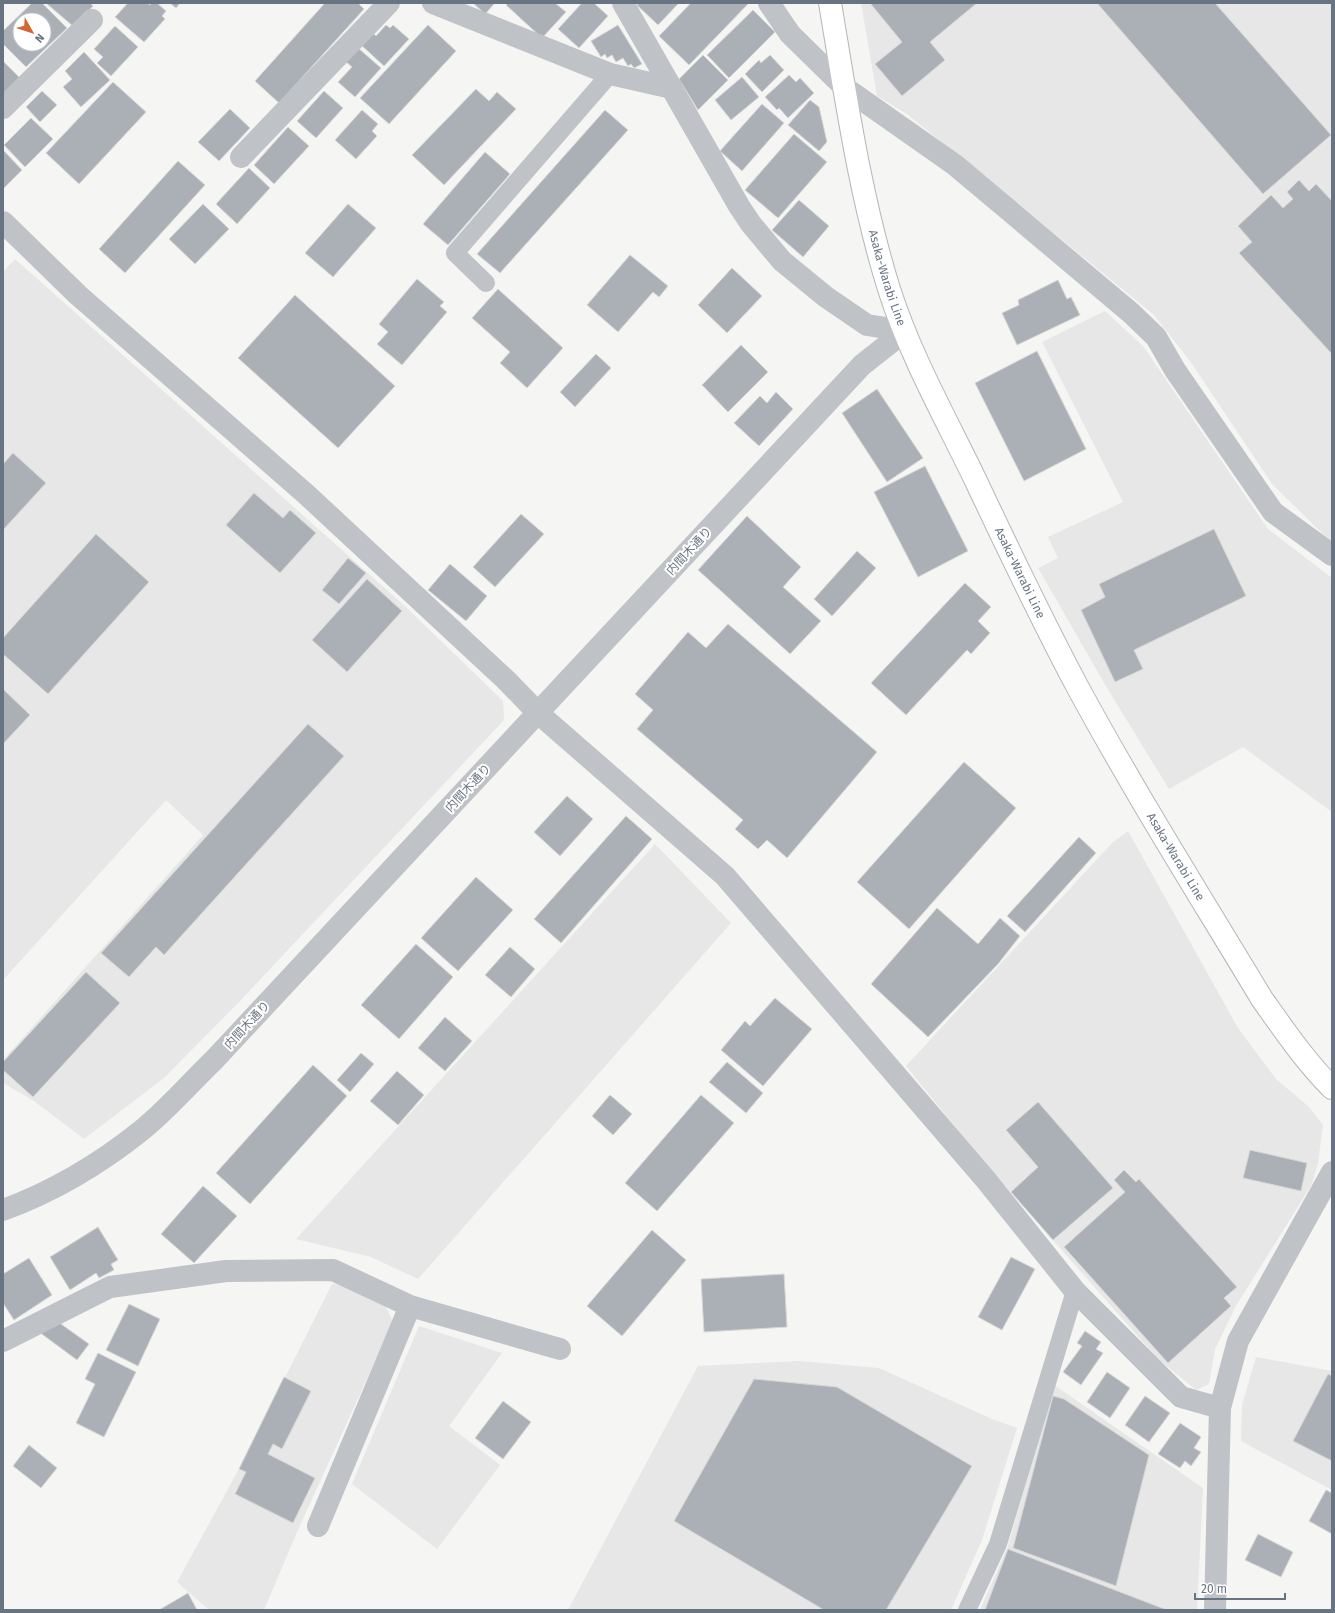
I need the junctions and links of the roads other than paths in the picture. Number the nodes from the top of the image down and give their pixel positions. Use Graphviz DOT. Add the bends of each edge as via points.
graph roads {
  1 [pos="389,3"];
  2 [pos="432,3"];
  3 [pos="623,3"];
  4 [pos="769,3"];
  5 [pos="830,3"];
  6 [pos="92,20"];
  7 [pos="610,74"];
  8 [pos="844,87"];
  9 [pos="672,88"];
  10 [pos="3,108"];
  11 [pos="241,157"];
  12 [pos="3,222"];
  13 [pos="486,283"];
  14 [pos="905,331"];
  15 [pos="1332,555"];
  16 [pos="538,713"];
  17 [pos="1332,1088"];
  18 [pos="1332,1172"];
  19 [pos="3,1210"];
  20 [pos="1075,1291"];
  21 [pos="410,1306"];
  22 [pos="3,1341"];
  23 [pos="560,1349"];
  24 [pos="1220,1408"];
  25 [pos="318,1526"];
  26 [pos="967,1610"];
  27 [pos="1215,1610"];
  1 -- 11 [label="street"];
  2 -- 7 [label="street"];
  3 -- 9 [label="street"];
  4 -- 8 [label="street" via="790,34"];
  5 -- 8 [label="main road, Asaka-Warabi Line"];
  6 -- 10 [label="street"];
  7 -- 9 [label="street"];
  7 -- 13 [label="lane" via="455,253"];
  8 -- 14 [label="main road, Asaka-Warabi Line" via="868,205 889,288"];
  8 -- 15 [label="street" via="954,165 1131,312 1156,338 1175,370 1273,512"];
  9 -- 14 [label="street" via="751,224 782,261 826,297 867,325"];
  12 -- 16 [label="street" via="78,296 307,495"];
  14 -- 16 [label="street, 内間木通り" via="862,365"];
  14 -- 17 [label="main road, Asaka-Warabi Line" via="928,385 1037,610 1079,689 1262,1000 1289,1038"];
  16 -- 19 [label="street, 内間木通り" via="214,1060 142,1129 83,1171 20,1204"];
  16 -- 20 [label="street" via="725,876 986,1180"];
  18 -- 24 [label="street" via="1238,1341"];
  20 -- 24 [label="street" via="1181,1397"];
  20 -- 26 [label="lane" via="998,1544"];
  21 -- 22 [label="street" via="333,1270 226,1271 110,1287"];
  21 -- 23 [label="street"];
  21 -- 25 [label="street"];
  24 -- 27 [label="street"];
}
